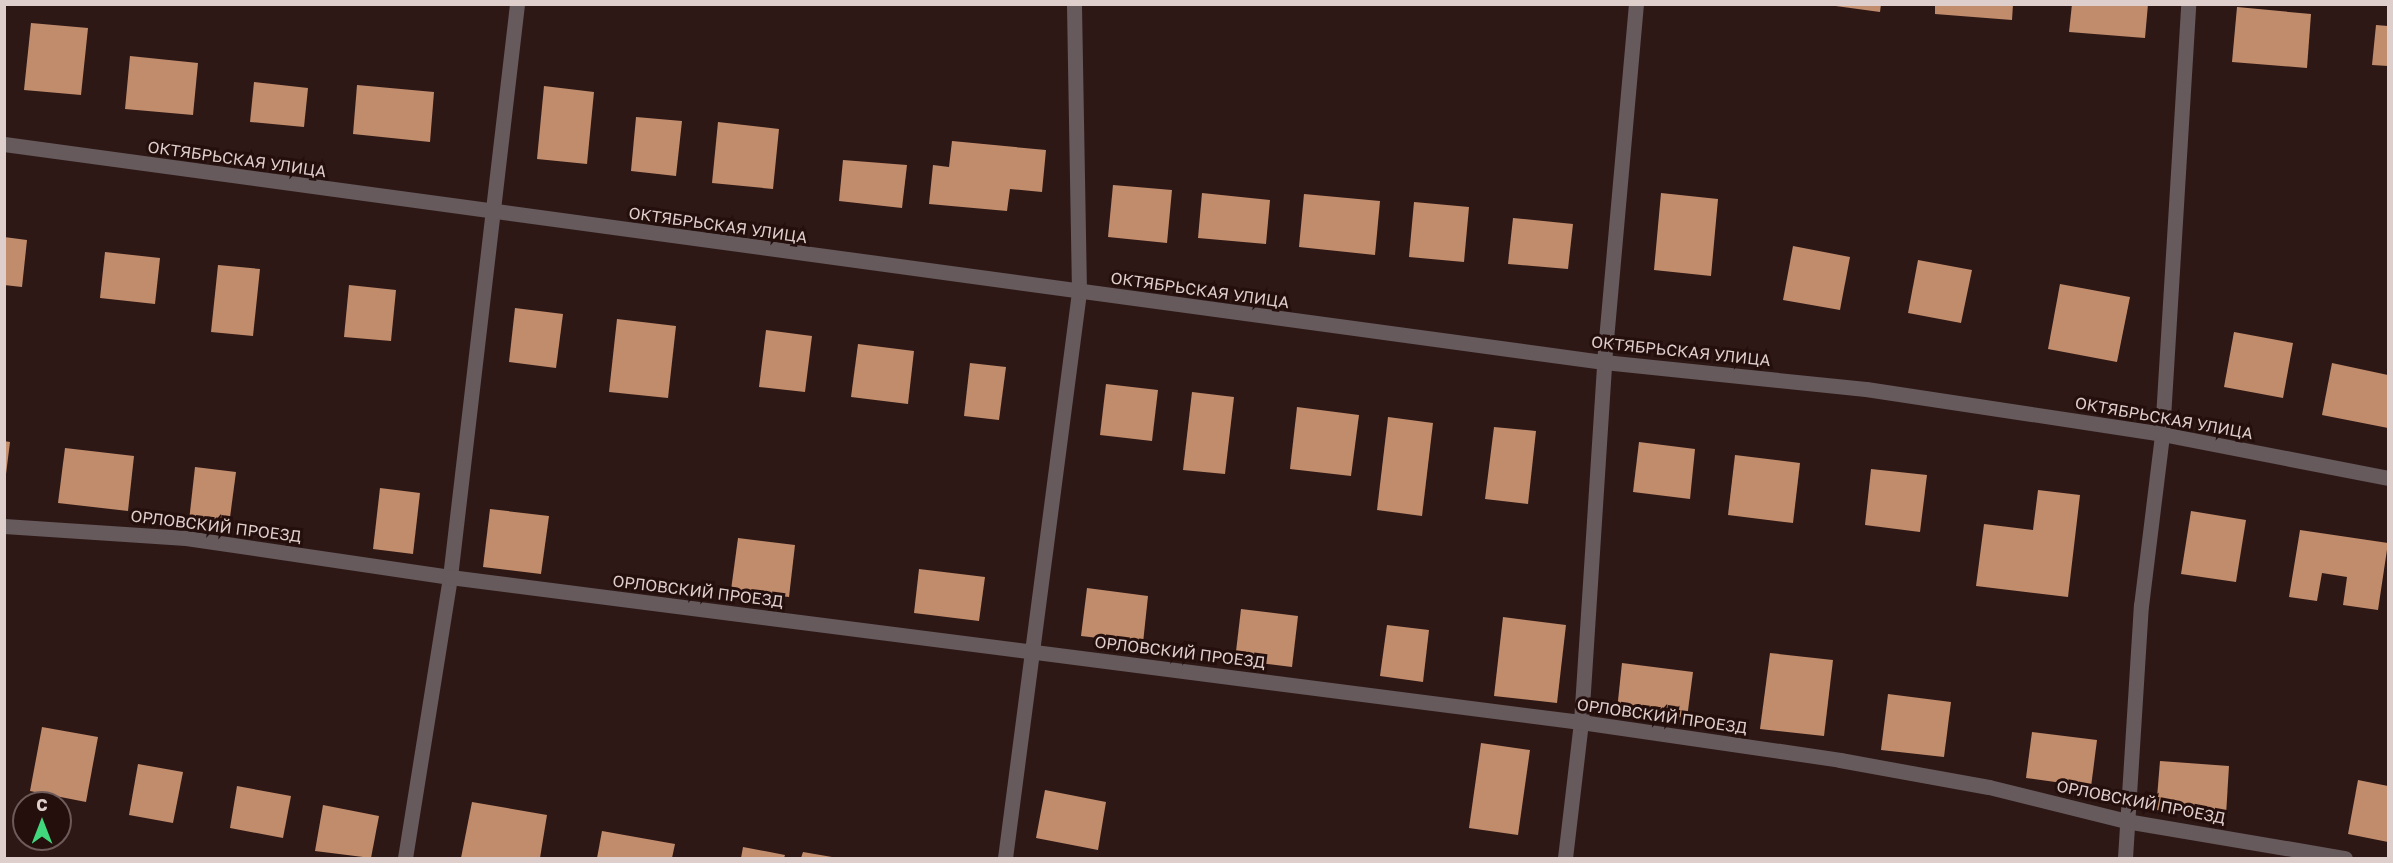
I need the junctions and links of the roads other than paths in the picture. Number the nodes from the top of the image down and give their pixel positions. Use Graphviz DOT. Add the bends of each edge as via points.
graph roads {
  1 [pos="517,4"];
  2 [pos="1074,4"];
  3 [pos="1636,4"];
  4 [pos="2188,4"];
  5 [pos="4,144"];
  6 [pos="495,213"];
  7 [pos="1079,292"];
  8 [pos="1604,362"];
  9 [pos="2162,434"];
  10 [pos="2388,478"];
  11 [pos="4,526"];
  12 [pos="450,577"];
  13 [pos="1036,652"];
  14 [pos="1581,722"];
  15 [pos="2126,821"];
  16 [pos="405,858"];
  17 [pos="1005,858"];
  18 [pos="1565,858"];
  19 [pos="2125,858"];
  20 [pos="2345,858"];
  1 -- 6 [label="street"];
  2 -- 7 [label="street"];
  3 -- 8 [label="street"];
  4 -- 9 [label="street"];
  5 -- 6 [label="street, ОКТЯБРЬСКАЯ УЛИЦА"];
  6 -- 7 [label="street, ОКТЯБРЬСКАЯ УЛИЦА"];
  6 -- 12 [label="street"];
  7 -- 8 [label="street, ОКТЯБРЬСКАЯ УЛИЦА"];
  7 -- 13 [label="street"];
  8 -- 9 [label="street, ОКТЯБРЬСКАЯ УЛИЦА" via="1866,389"];
  8 -- 14 [label="street"];
  9 -- 10 [label="street, ОКТЯБРЬСКАЯ УЛИЦА"];
  9 -- 15 [label="street" via="2141,606"];
  11 -- 12 [label="street, ОРЛОВСКИЙ ПРОЕЗД" via="186,538"];
  12 -- 13 [label="street, ОРЛОВСКИЙ ПРОЕЗД"];
  12 -- 16 [label="street"];
  13 -- 14 [label="street, ОРЛОВСКИЙ ПРОЕЗД"];
  13 -- 17 [label="street"];
  14 -- 15 [label="street, ОРЛОВСКИЙ ПРОЕЗД" via="1840,760 1989,787"];
  14 -- 18 [label="street"];
  15 -- 19 [label="street"];
  15 -- 20 [label="street, ОРЛОВСКИЙ ПРОЕЗД"];
}
